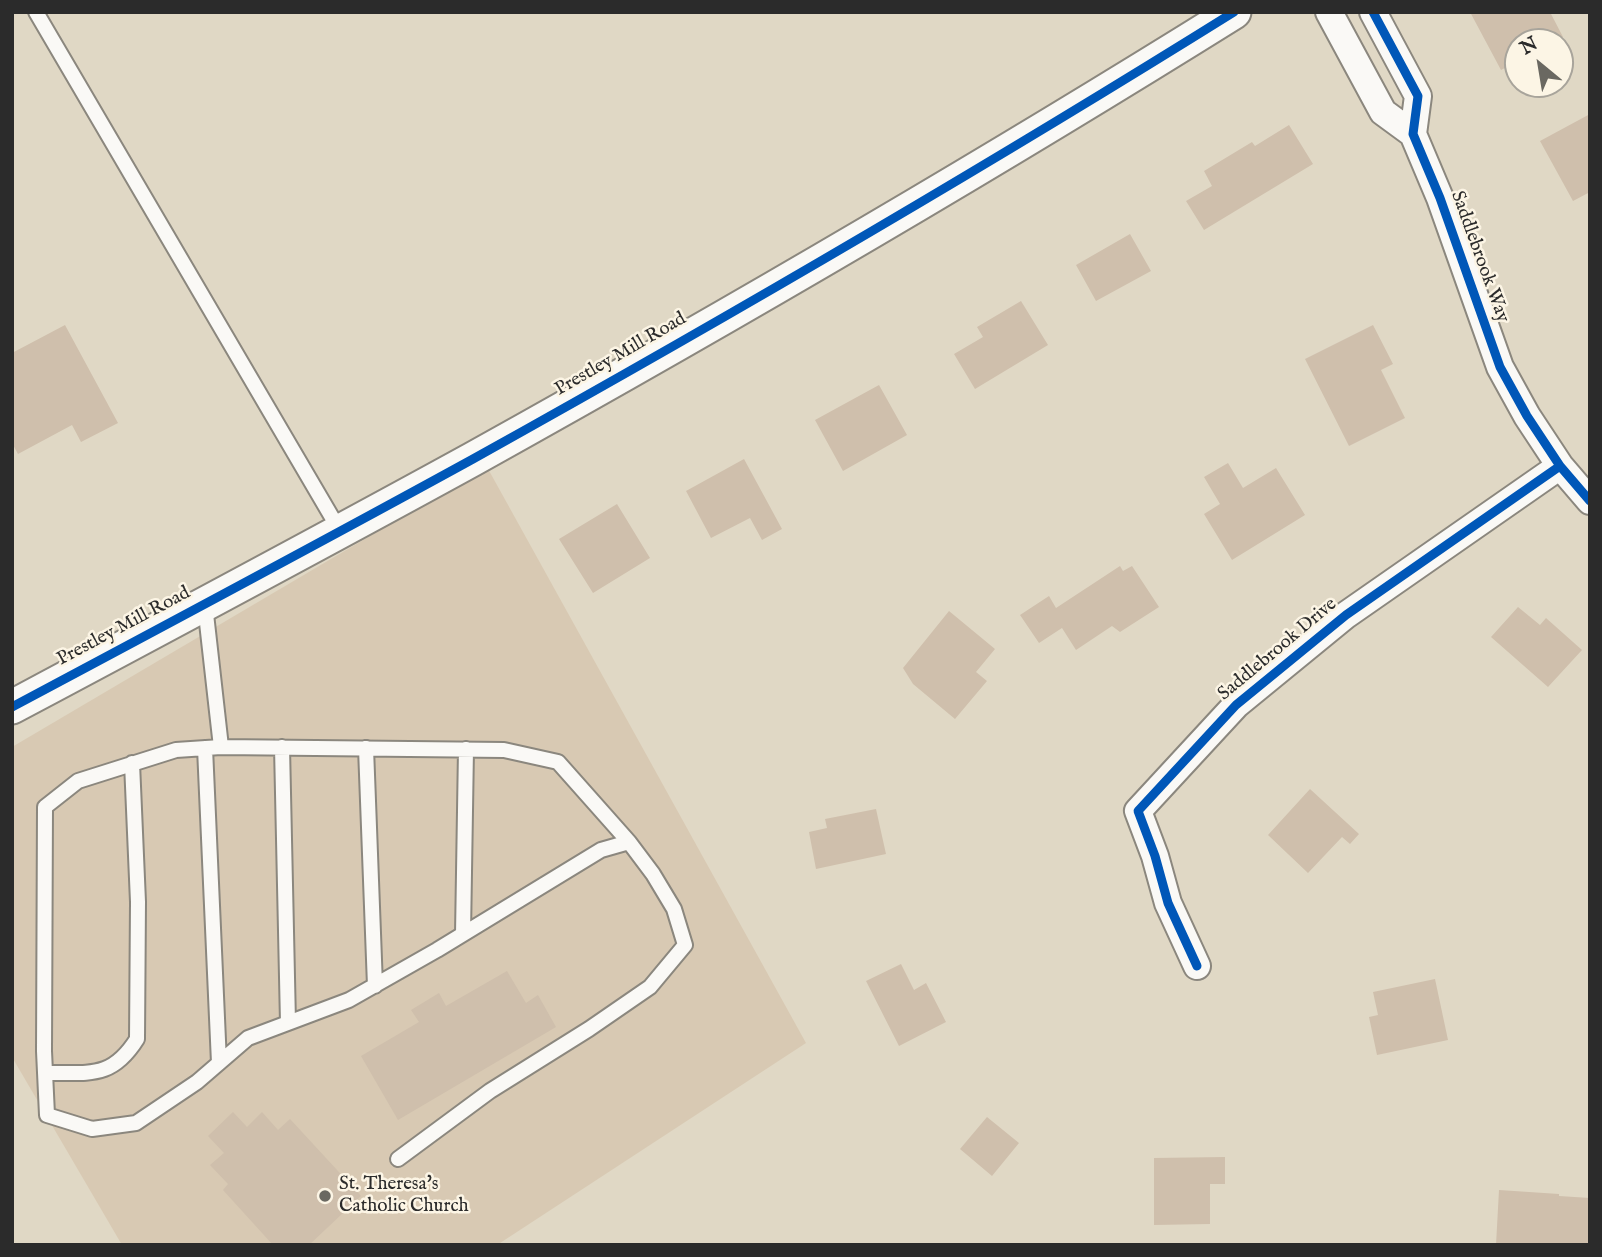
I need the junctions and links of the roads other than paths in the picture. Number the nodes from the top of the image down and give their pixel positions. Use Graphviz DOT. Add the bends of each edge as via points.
graph roads {
  1 [pos="36,12"];
  2 [pos="1234,12"];
  3 [pos="1329,12"];
  4 [pos="1373,12"];
  5 [pos="1413,134"];
  6 [pos="1560,466"];
  7 [pos="1590,501"];
  8 [pos="340,531"];
  9 [pos="205,603"];
  10 [pos="12,707"];
  11 [pos="221,747"];
  12 [pos="282,747"];
  13 [pos="205,748"];
  14 [pos="366,748"];
  15 [pos="466,749"];
  16 [pos="132,763"];
  17 [pos="629,842"];
  18 [pos="463,934"];
  19 [pos="1197,966"];
  20 [pos="375,986"];
  21 [pos="288,1023"];
  22 [pos="219,1063"];
  23 [pos="46,1073"];
  24 [pos="398,1159"];
  1 -- 8 [label="lane"];
  2 -- 8 [label="street, Prestley Mill Road" via="850,245"];
  3 -- 5 [label="street" via="1383,112"];
  4 -- 5 [label="street" via="1418,96"];
  5 -- 6 [label="street, Saddlebrook Way" via="1500,367"];
  6 -- 7 [label="street, Saddlebrook Way"];
  6 -- 19 [label="street, Saddlebrook Drive" via="1346,615 1236,705 1138,811 1168,903"];
  8 -- 9 [label="street, Prestley Mill Road"];
  9 -- 10 [label="street, Prestley Mill Road"];
  9 -- 11 [label="lane"];
  11 -- 12 [label="lane"];
  11 -- 13 [label="lane"];
  12 -- 14 [label="lane"];
  12 -- 21 [label="lane"];
  13 -- 16 [label="lane" via="176,750"];
  13 -- 22 [label="lane"];
  14 -- 15 [label="lane"];
  14 -- 20 [label="lane"];
  15 -- 17 [label="lane" via="504,750 558,762"];
  15 -- 18 [label="lane"];
  16 -- 23 [label="lane" via="78,781 45,807"];
  16 -- 23 [label="lane" via="137,1039 127,1054 104,1072"];
  17 -- 18 [label="lane" via="601,850"];
  17 -- 24 [label="lane" via="674,909 685,945 650,987 490,1091"];
  18 -- 20 [label="lane"];
  20 -- 21 [label="lane"];
  21 -- 22 [label="lane" via="248,1038"];
  22 -- 23 [label="lane" via="136,1123 92,1129 47,1115"];
}
